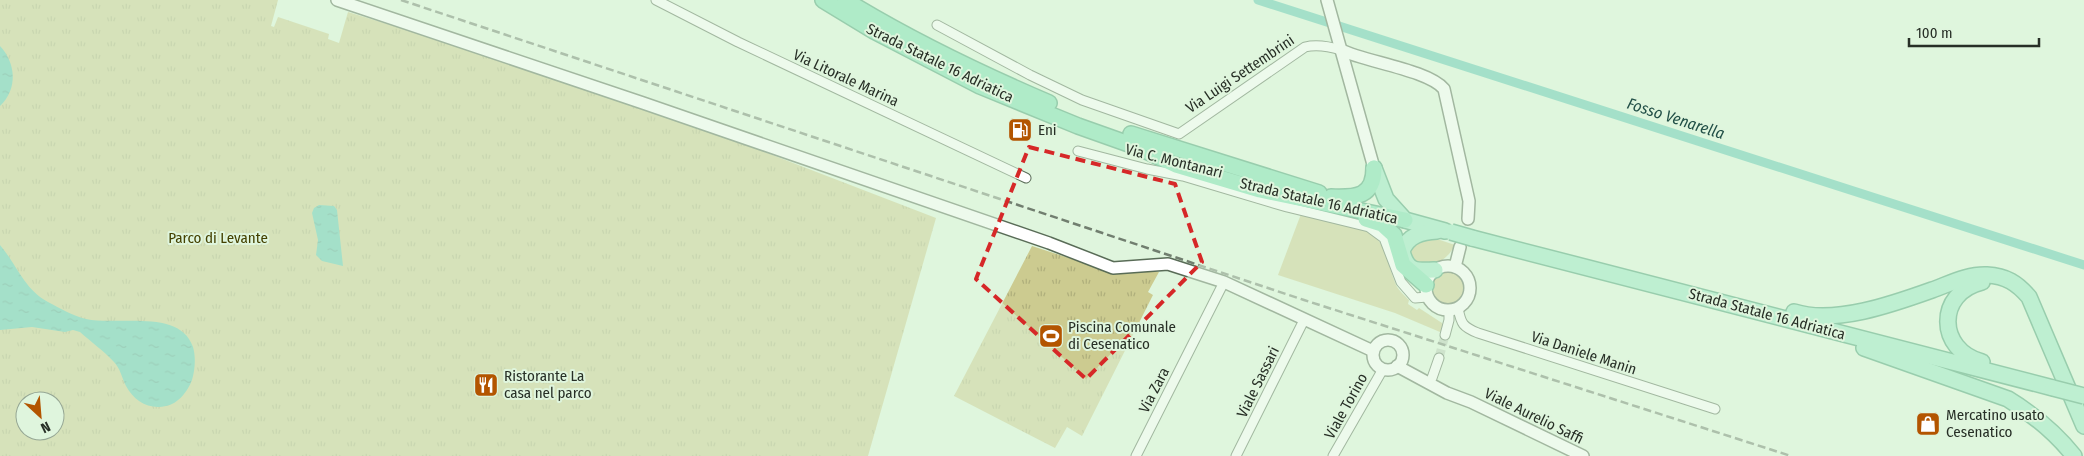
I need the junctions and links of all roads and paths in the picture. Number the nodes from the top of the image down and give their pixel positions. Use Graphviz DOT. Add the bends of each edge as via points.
graph roads {
  1 [pos="337,0"];
  2 [pos="656,0"];
  3 [pos="823,0"];
  4 [pos="845,0"];
  5 [pos="1328,3"];
  6 [pos="937,26"];
  7 [pos="1340,48"];
  8 [pos="1078,151"];
  9 [pos="1374,168"];
  10 [pos="1026,178"];
  11 [pos="1326,200"];
  12 [pos="1468,219"];
  13 [pos="1405,220"];
  14 [pos="1448,231"];
  15 [pos="1466,242"];
  16 [pos="1455,267"];
  17 [pos="1435,270"];
  18 [pos="2006,278"];
  19 [pos="1224,282"];
  20 [pos="1427,291"];
  21 [pos="1713,300"];
  22 [pos="1453,309"];
  23 [pos="1304,320"];
  24 [pos="1802,324"];
  25 [pos="1445,335"];
  26 [pos="1373,351"];
  27 [pos="1440,358"];
  28 [pos="1399,363"];
  29 [pos="1383,369"];
  30 [pos="1432,378"];
  31 [pos="2053,388"];
  32 [pos="2084,396"];
  33 [pos="1471,402"];
  34 [pos="1715,409"];
  35 [pos="2084,426"];
  36 [pos="1136,456"];
  37 [pos="1236,456"];
  38 [pos="1333,456"];
  39 [pos="1583,456"];
  40 [pos="2074,456"];
  1 -- 19 [label="street" via="1041,240 1113,268 1168,264"];
  2 -- 10 [label="street, Via Litorale Marina"];
  3 -- 11 [label="highway, Strada Statale 16 Adriatica" via="874,31 980,86 1176,165 1260,190"];
  4 -- 11 [label="highway, Strada Statale 16 Adriatica" via="985,76 1080,116"];
  5 -- 7 [label="street"];
  6 -- 7 [label="street, Via Luigi Settembrini" via="1082,100 1179,134 1304,47"];
  7 -- 9 [label="street"];
  7 -- 12 [label="street, Via Luigi Settembrini" via="1355,57 1439,83 1444,89 1469,201"];
  8 -- 20 [label="street, Via C. Montanari" via="1369,227 1384,238 1406,290 1415,298"];
  9 -- 11 [label="highway" via="1374,181 1367,190 1347,198"];
  9 -- 13 [label="main road" via="1386,199"];
  11 -- 13 [label="highway, Strada Statale 16 Adriatica"];
  11 -- 20 [label="highway" via="1388,229 1394,235 1403,265"];
  13 -- 14 [label="main road, Strada Statale 16 Adriatica"];
  14 -- 15 [label="main road, Strada Statale 16 Adriatica, bridge"];
  14 -- 17 [label="main road" via="1415,235 1402,251 1408,265 1415,270"];
  15 -- 16 [label="street"];
  15 -- 21 [label="main road, Strada Statale 16 Adriatica"];
  16 -- 17 [label="street"];
  16 -- 22 [label="street" via="1466,275 1470,287 1467,299"];
  17 -- 20 [label="street" via="1430,274"];
  18 -- 21 [label="main road" via="1972,277 1838,316 1802,314 1749,301"];
  18 -- 31 [label="main road" via="1970,286 1956,297 1948,315 1949,332 1964,354 2034,376"];
  18 -- 35 [label="main road" via="2029,297"];
  19 -- 23 [label="street"];
  19 -- 36 [label="street, Via Zara"];
  20 -- 22 [label="street" via="1436,307"];
  21 -- 24 [label="main road, Strada Statale 16 Adriatica"];
  22 -- 25 [label="street"];
  22 -- 34 [label="street, Via Daniele Manin" via="1460,322 1478,333"];
  23 -- 26 [label="street"];
  23 -- 37 [label="street, Viale Sassari"];
  24 -- 31 [label="main road, Strada Statale 16 Adriatica"];
  24 -- 40 [label="main road" via="2008,400 2047,426"];
  26 -- 28 [label="street" via="1378,343 1390,340 1401,347"];
  26 -- 29 [label="street" via="1375,364"];
  27 -- 30 [label="street"];
  28 -- 29 [label="street" via="1388,370"];
  28 -- 30 [label="street, Viale Aurelio Saffi"];
  28 -- 33 [label="street, Viale Aurelio Saffi" via="1448,393"];
  29 -- 38 [label="street, Viale Torino"];
  30 -- 33 [label="street, Viale Aurelio Saffi"];
  31 -- 32 [label="main road, Strada Statale 16 Adriatica, bridge"];
  33 -- 39 [label="street, Viale Aurelio Saffi"];
}
